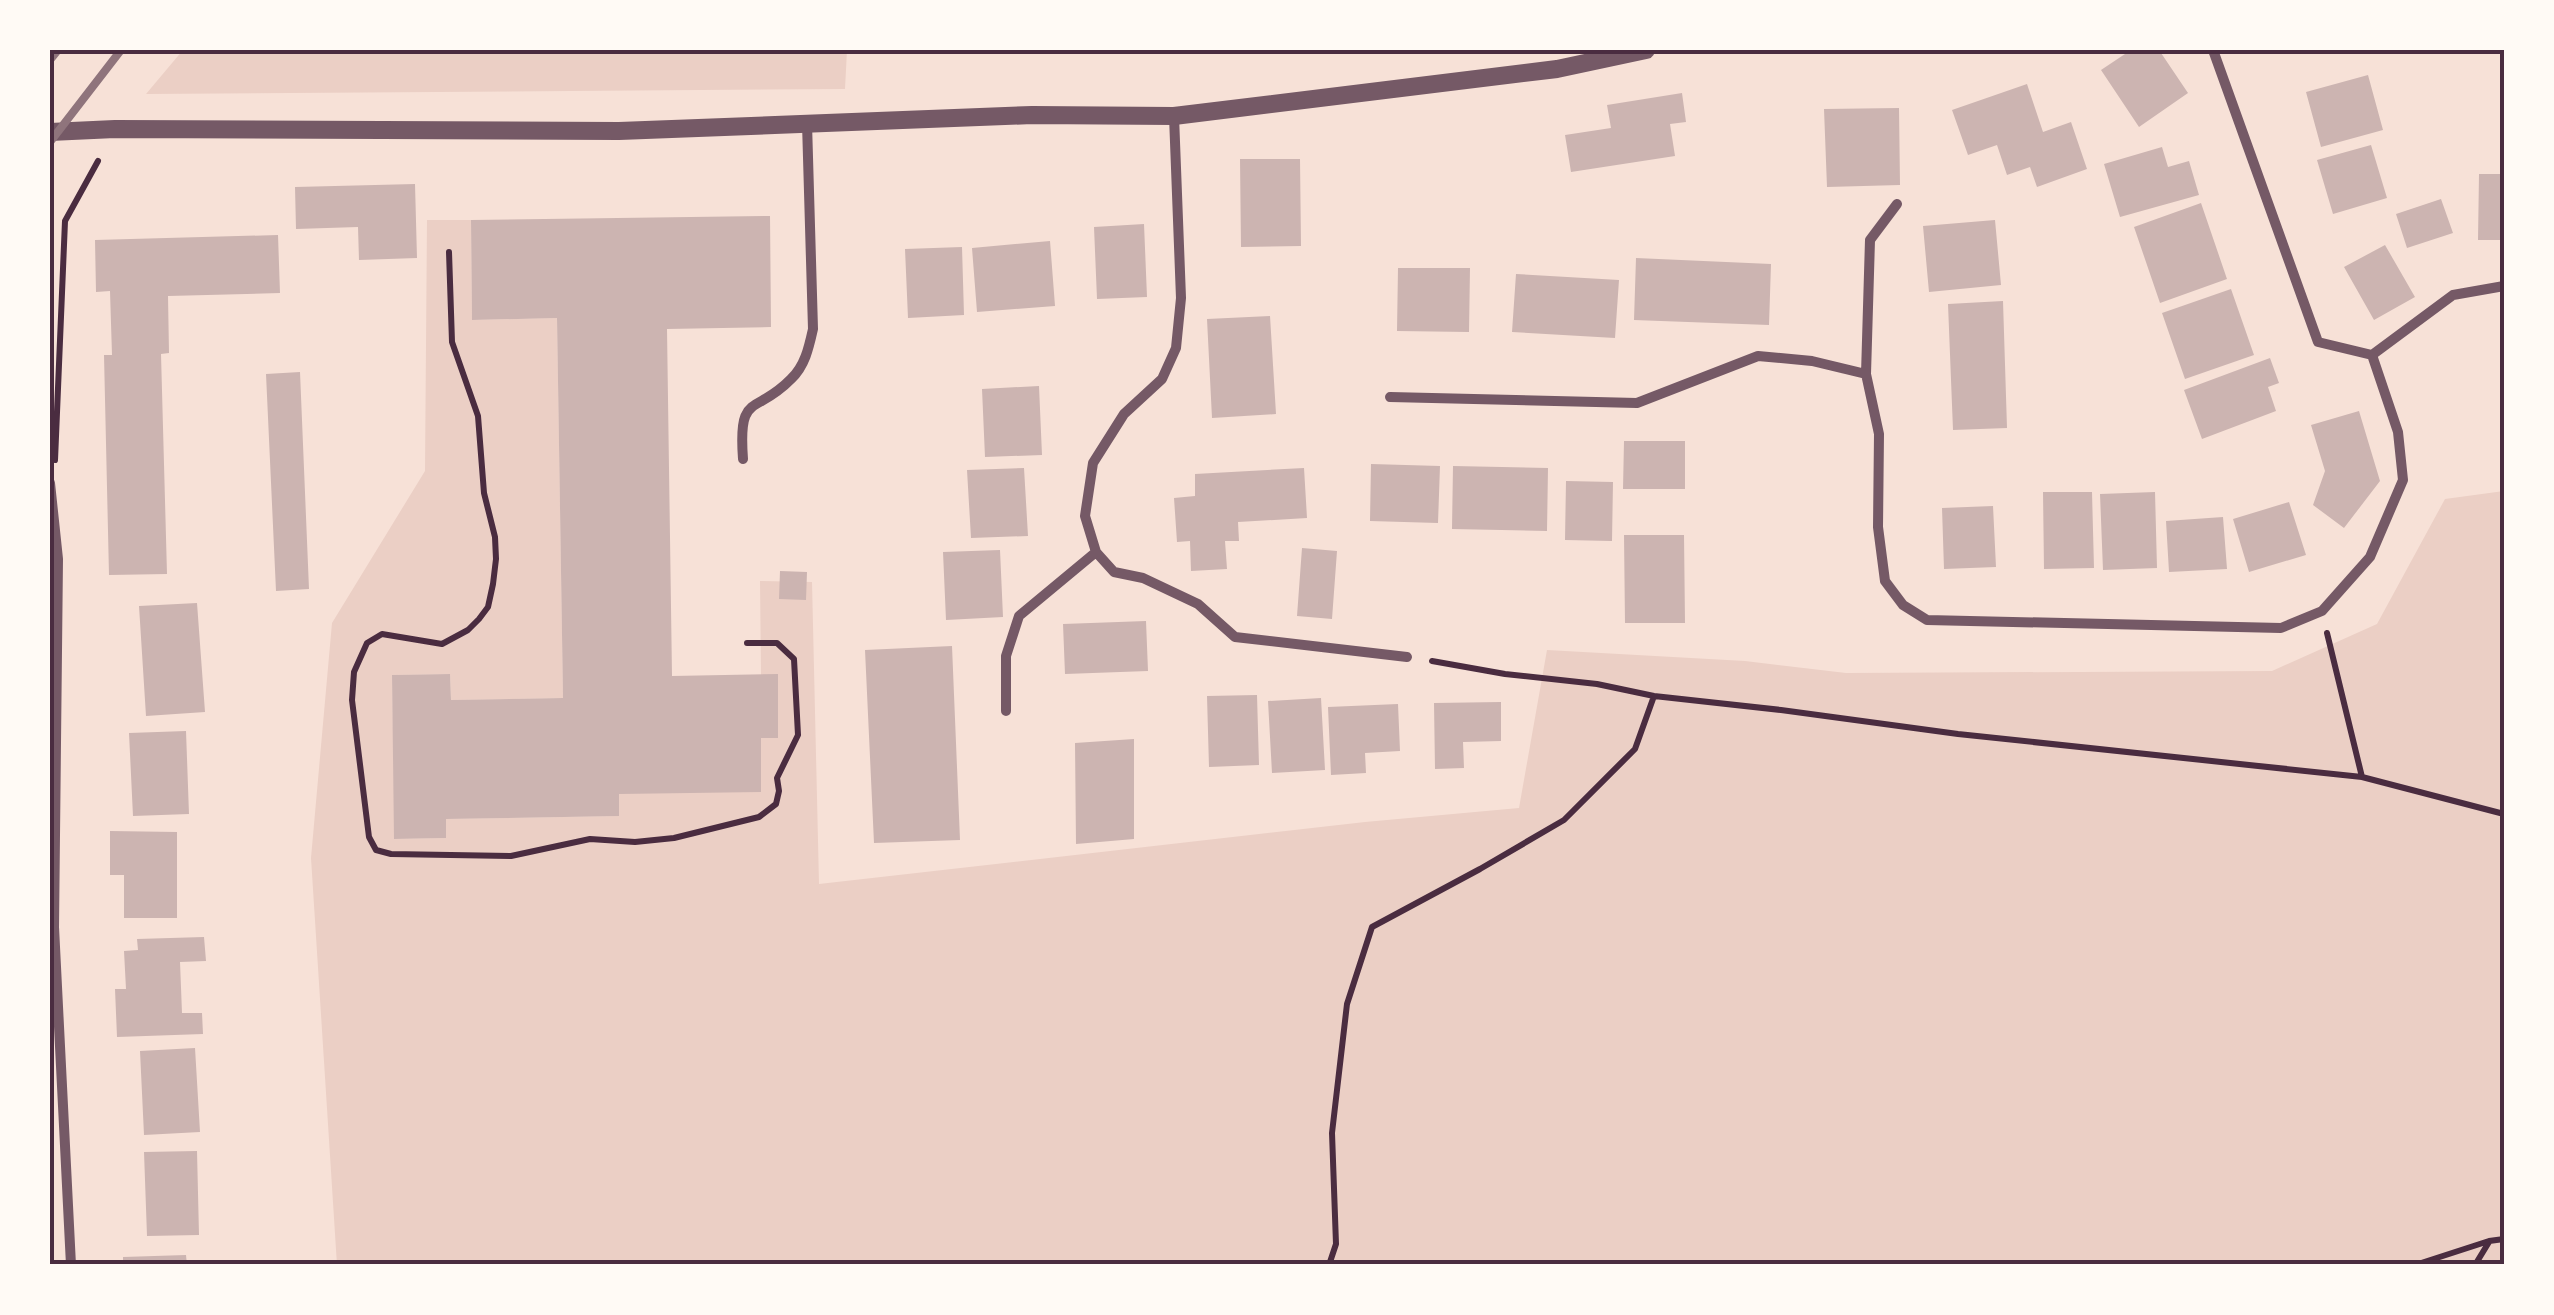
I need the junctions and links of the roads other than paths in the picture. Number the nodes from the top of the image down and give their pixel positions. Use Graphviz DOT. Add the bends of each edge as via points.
graph roads {
  1 [pos="1646,50"];
  2 [pos="2213,50"];
  3 [pos="1174,116"];
  4 [pos="808,123"];
  5 [pos="50,132"];
  6 [pos="1897,204"];
  7 [pos="2504,286"];
  8 [pos="2372,354"];
  9 [pos="1866,374"];
  10 [pos="1390,397"];
  11 [pos="743,459"];
  12 [pos="50,483"];
  13 [pos="1096,552"];
  14 [pos="1408,657"];
  15 [pos="1006,711"];
  16 [pos="52,927"];
  17 [pos="72,1265"];
  1 -- 3 [label="street" via="1557,69"];
  2 -- 8 [label="street" via="2318,342"];
  3 -- 4 [label="street"];
  3 -- 13 [label="street" via="1182,298 1176,348 1162,379 1124,414 1093,463 1085,516"];
  4 -- 5 [label="street" via="619,131"];
  4 -- 11 [label="street" via="813,329 793,378 744,416"];
  6 -- 9 [label="street" via="1870,240"];
  7 -- 8 [label="street" via="2453,295"];
  8 -- 9 [label="street" via="2398,432 2403,480 2370,557 2322,611 2281,628 1927,620 1885,582 1879,434"];
  9 -- 10 [label="street" via="1758,356 1637,403"];
  12 -- 16 [label="street" via="58,559"];
  13 -- 14 [label="street" via="1114,572 1198,604 1235,637"];
  13 -- 15 [label="street" via="1019,616 1006,656"];
  16 -- 17 [label="street"];
}
